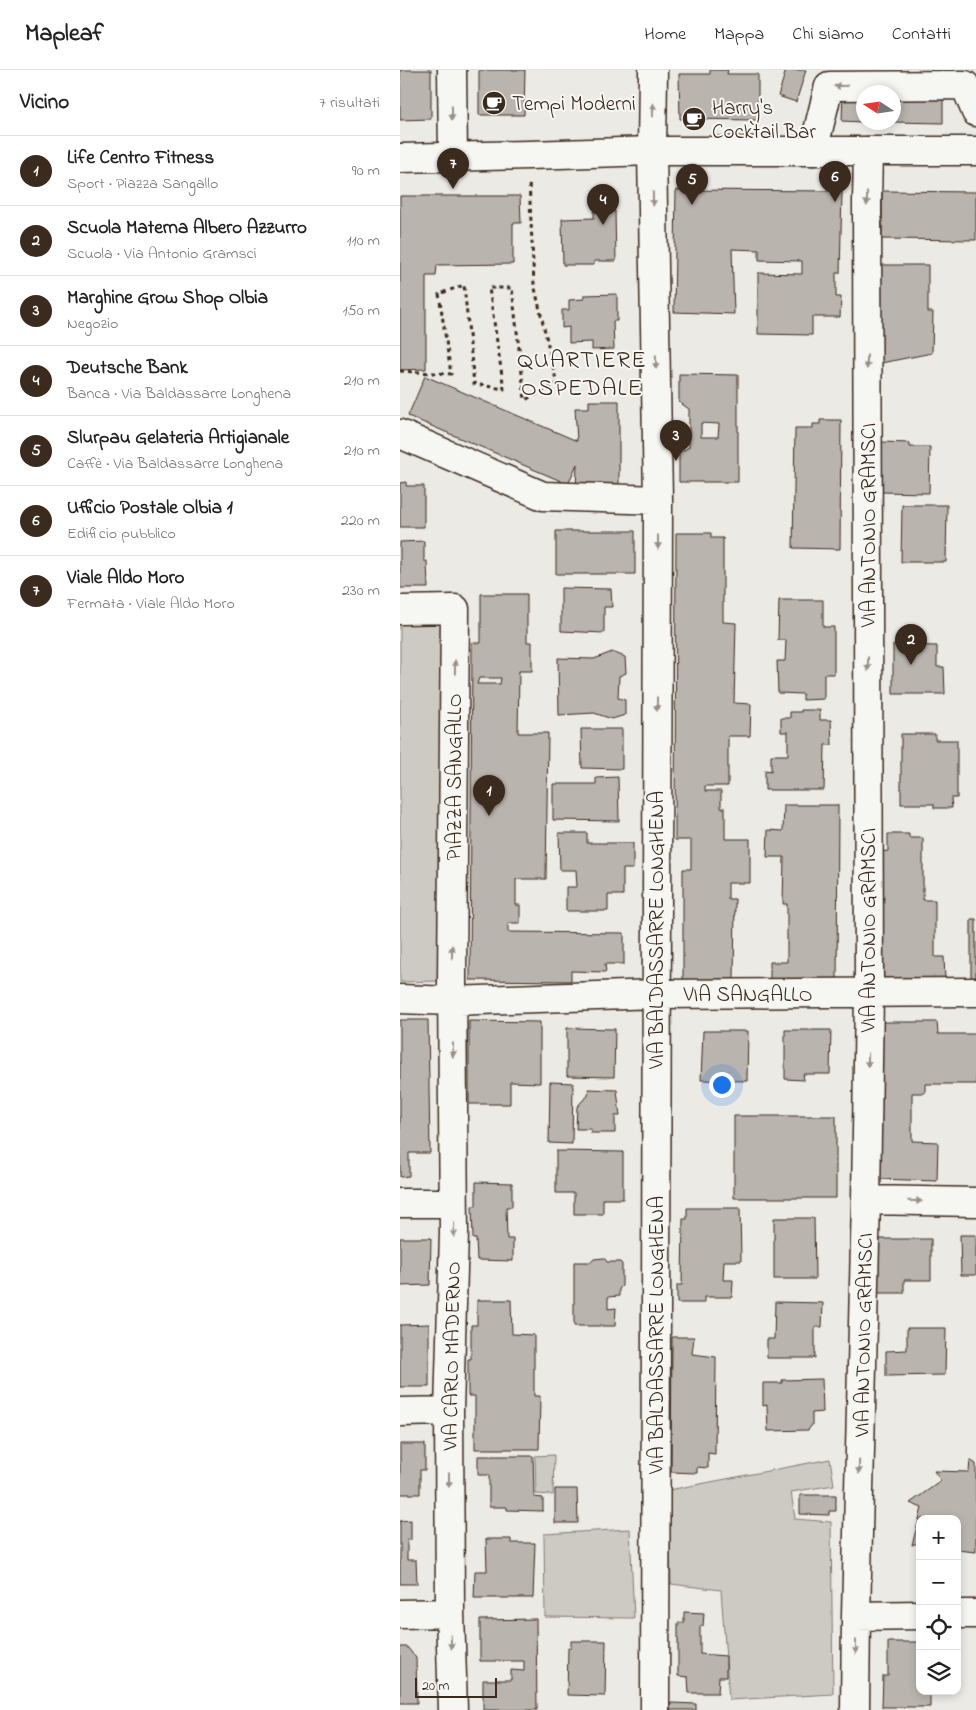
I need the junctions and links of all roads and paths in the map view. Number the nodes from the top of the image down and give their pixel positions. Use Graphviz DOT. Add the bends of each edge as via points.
graph roads {
  1 [pos="452,70"];
  2 [pos="653,70"];
  3 [pos="976,112"];
  4 [pos="652,150"];
  5 [pos="813,150"];
  6 [pos="868,150"];
  7 [pos="976,151"];
  8 [pos="529,155"];
  9 [pos="452,157"];
  10 [pos="400,158"];
  11 [pos="400,371"];
  12 [pos="400,434"];
  13 [pos="658,500"];
  14 [pos="400,610"];
  15 [pos="976,992"];
  16 [pos="656,994"];
  17 [pos="869,994"];
  18 [pos="400,998"];
  19 [pos="452,1001"];
  20 [pos="866,1200"];
  21 [pos="976,1202"];
  22 [pos="400,1203"];
  23 [pos="453,1203"];
  24 [pos="449,1411"];
  25 [pos="400,1412"];
  26 [pos="450,1613"];
  27 [pos="400,1614"];
  28 [pos="961,1614"];
  29 [pos="976,1614"];
  30 [pos="916,1615"];
  31 [pos="856,1616"];
  32 [pos="453,1710"];
  33 [pos="656,1710"];
  34 [pos="855,1710"];
  1 -- 9 [label="street, one-way"];
  4 -- 2 [label="street, VIA BALDASSARRE LONGHENA, one-way"];
  3 -- 5 [label="street, one-way" via="965,84 829,86"];
  4 -- 5 [label="street"];
  4 -- 8 [label="street"];
  4 -- 13 [label="street, VIA BALDASSARRE LONGHENA, one-way"];
  5 -- 6 [label="street"];
  6 -- 7 [label="street"];
  6 -- 17 [label="street, VIA ANTONIO GRAMSCI, one-way"];
  8 -- 9 [label="street"];
  8 -- 11 [label="path" via="534,284 557,384 525,400 512,288 488,288 504,389 474,384 464,285 439,294 451,374"];
  9 -- 10 [label="street"];
  12 -- 13 [label="street" via="543,496"];
  13 -- 16 [label="street, VIA BALDASSARRE LONGHENA, one-way"];
  19 -- 14 [label="street, PIAZZA SANGALLO, one-way" via="455,609"];
  15 -- 17 [label="street, VIA SANGALLO"];
  16 -- 17 [label="street, VIA SANGALLO"];
  16 -- 19 [label="street, VIA SANGALLO"];
  16 -- 33 [label="street, VIA BALDASSARRE LONGHENA"];
  17 -- 20 [label="street, VIA ANTONIO GRAMSCI, one-way"];
  18 -- 19 [label="street, VIA SANGALLO"];
  19 -- 23 [label="street, VIA CARLO MADERNO, one-way"];
  20 -- 21 [label="street, one-way"];
  20 -- 31 [label="street, VIA ANTONIO GRAMSCI, one-way"];
  22 -- 23 [label="street"];
  23 -- 24 [label="street, VIA CARLO MADERNO, one-way"];
  24 -- 25 [label="street"];
  24 -- 26 [label="street, VIA CARLO MADERNO, one-way"];
  26 -- 27 [label="street"];
  26 -- 32 [label="street, VIA CARLO MADERNO, one-way"];
  28 -- 29 [label="street"];
  30 -- 31 [label="street"];
  31 -- 34 [label="street, VIA ANTONIO GRAMSCI, one-way"];
}
